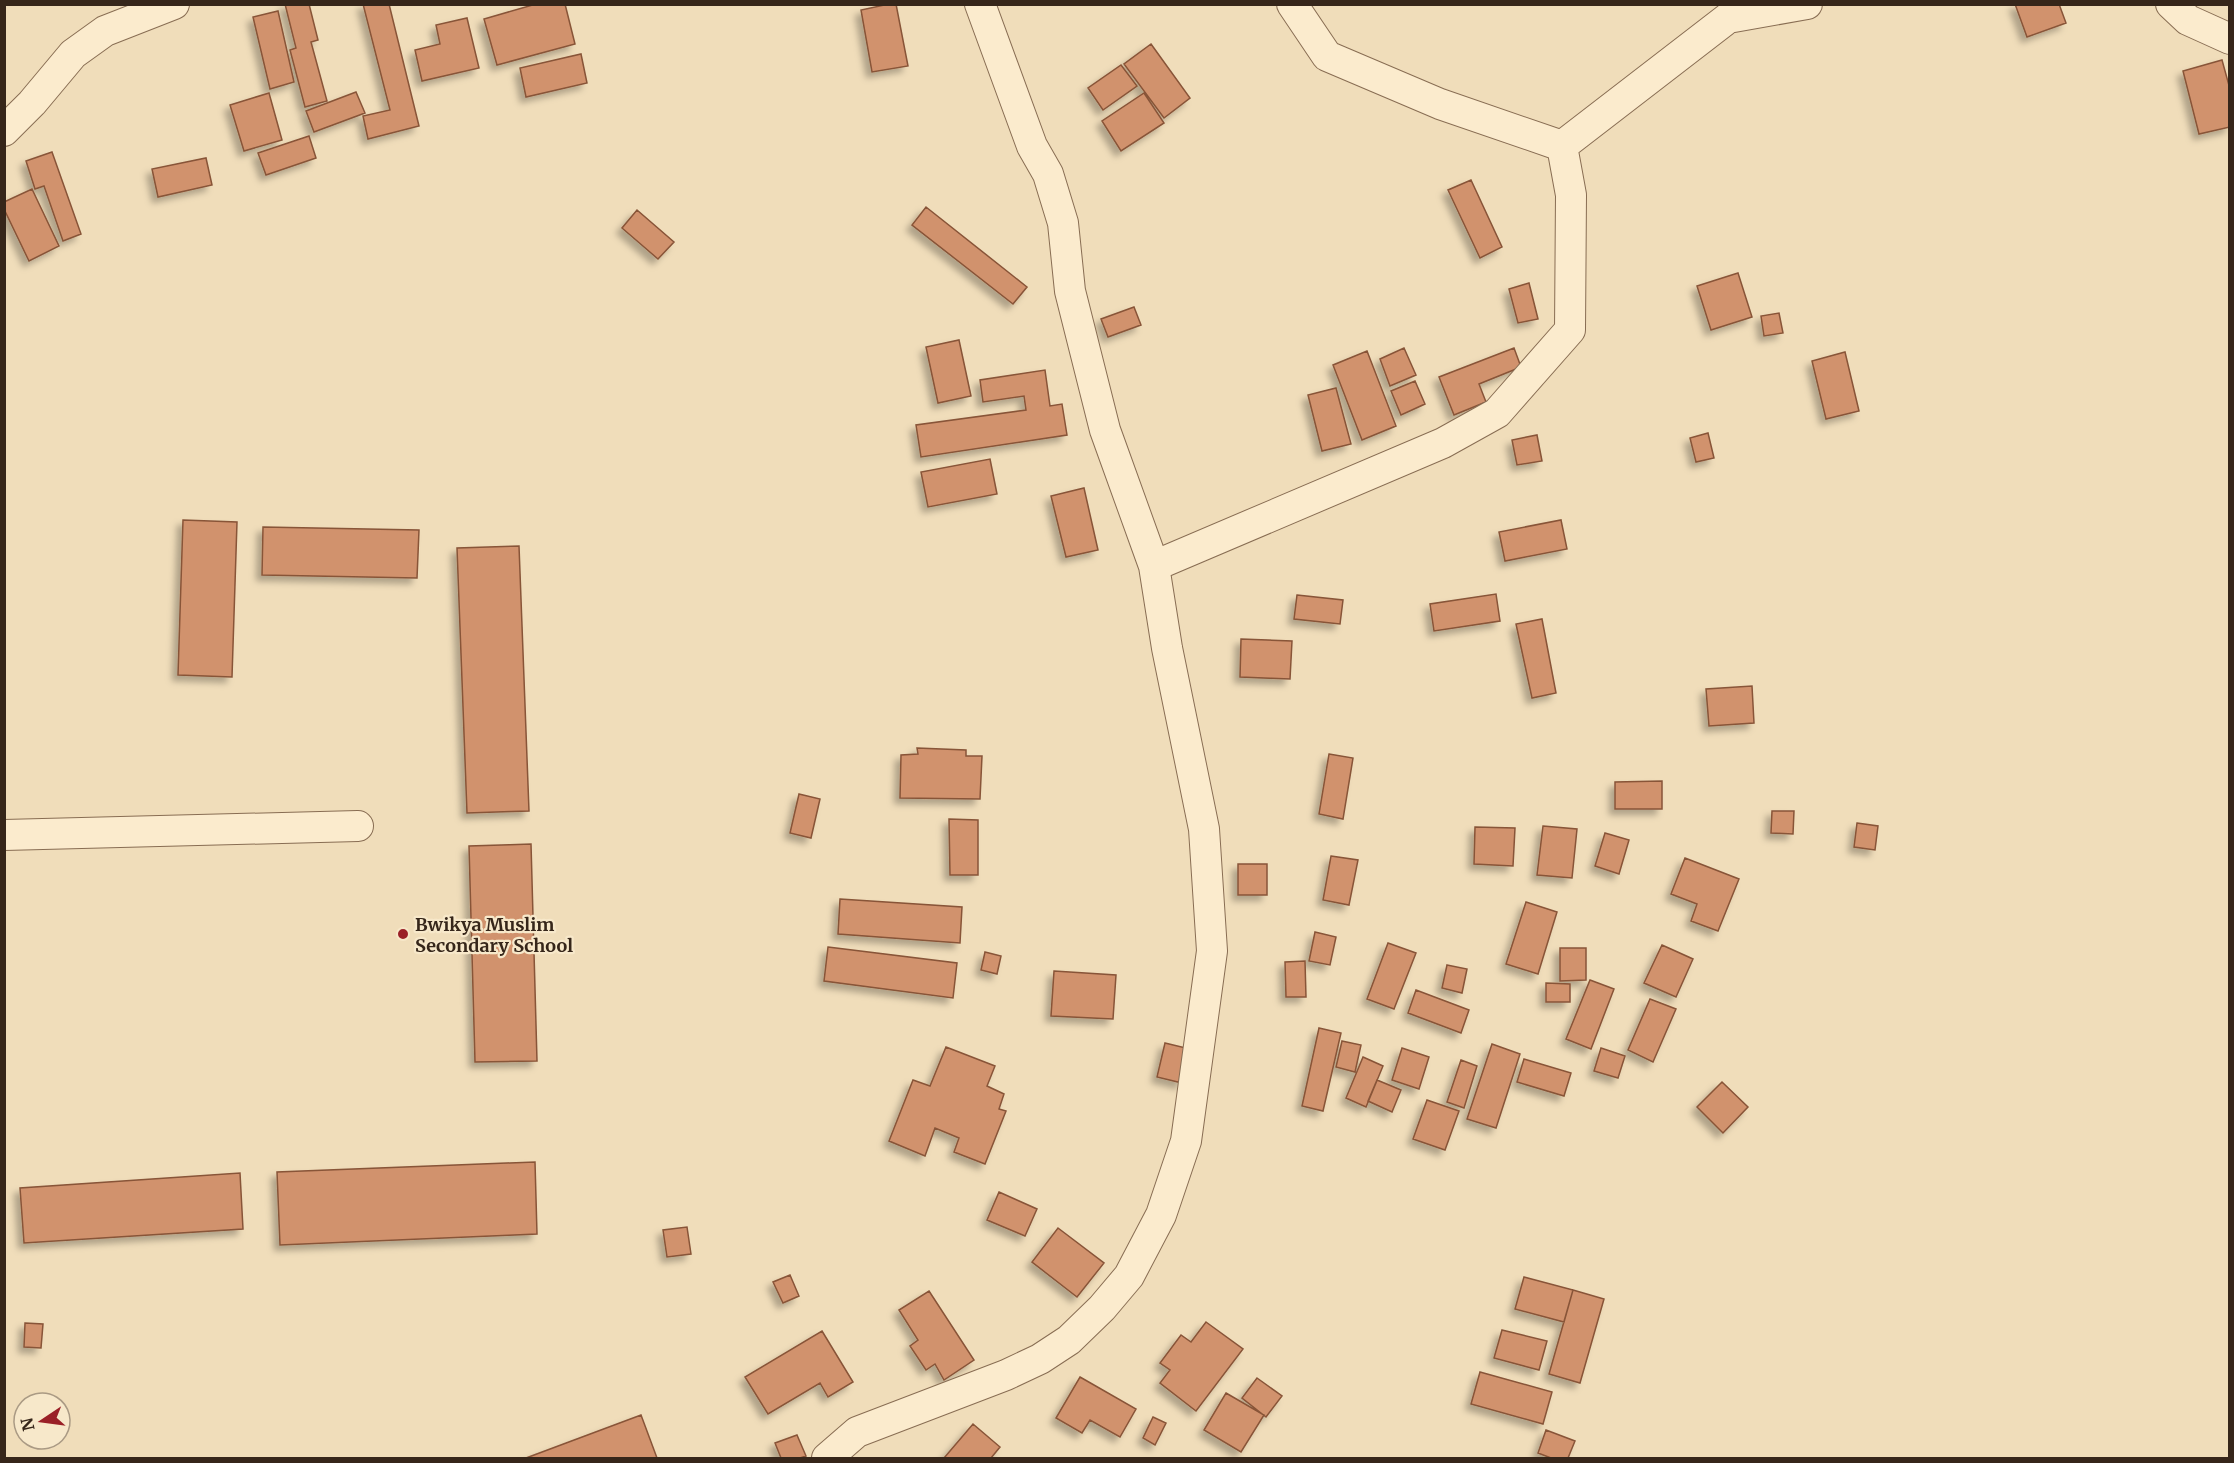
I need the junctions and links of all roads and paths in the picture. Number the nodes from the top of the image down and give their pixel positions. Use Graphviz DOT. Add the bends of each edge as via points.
graph roads {
  1 [pos="174,4"];
  2 [pos="980,4"];
  3 [pos="1292,4"];
  4 [pos="1807,4"];
  5 [pos="2171,4"];
  6 [pos="2229,39"];
  7 [pos="4,131"];
  8 [pos="1562,146"];
  9 [pos="1154,566"];
  10 [pos="358,826"];
  11 [pos="4,835"];
  12 [pos="827,1458"];
  1 -- 7 [label="street" via="105,31 73,54"];
  2 -- 9 [label="street" via="1032,146 1048,174 1063,223 1070,291 1105,430"];
  3 -- 8 [label="street" via="1327,56 1440,104"];
  4 -- 8 [label="street" via="1728,18"];
  5 -- 6 [label="street" via="2188,20"];
  8 -- 9 [label="street" via="1571,195 1570,330 1497,413 1443,443"];
  9 -- 12 [label="street" via="1204,829 1212,951 1186,1141 1161,1215 1129,1276 1069,1340 1006,1375 857,1432"];
  10 -- 11 [label="street"];
}
